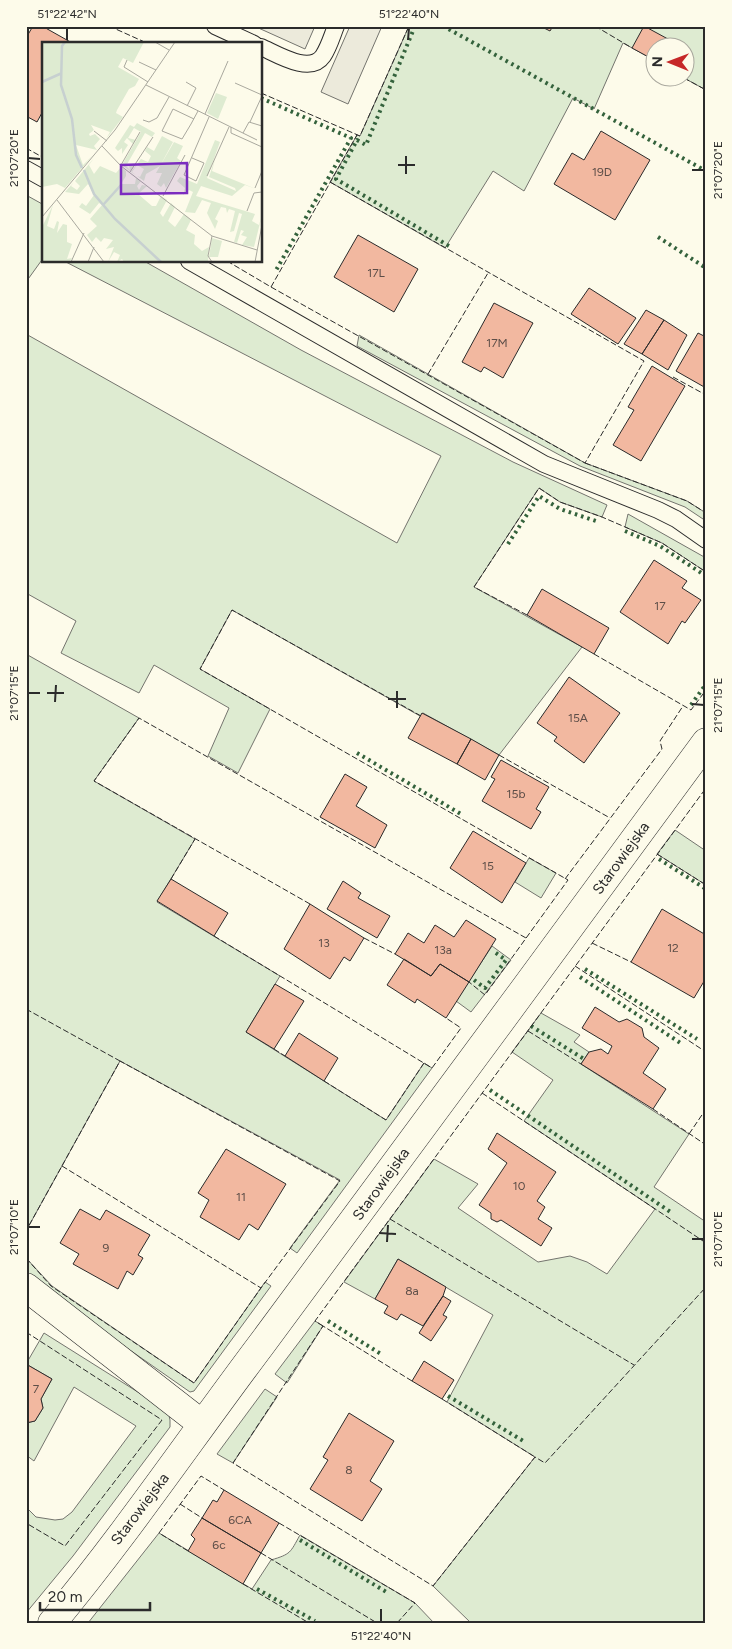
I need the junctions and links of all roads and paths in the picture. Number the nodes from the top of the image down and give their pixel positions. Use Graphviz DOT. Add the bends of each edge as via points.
graph roads {
  1 [pos="214,26"];
  2 [pos="336,26"];
  3 [pos="250,42"];
  4 [pos="262,47"];
  5 [pos="26,169"];
  6 [pos="42,178"];
  7 [pos="191,262"];
  8 [pos="706,540"];
  9 [pos="706,742"];
  10 [pos="26,1287"];
  11 [pos="202,1424"];
  12 [pos="52,1623"];
  1 -- 3 [label="lane"];
  2 -- 4 [label="lane" via="323,56 314,63 299,63"];
  5 -- 6 [label="lane"];
  7 -- 8 [label="lane" via="544,464 658,510"];
  9 -- 11 [label="street, Starowiejska"];
  10 -- 11 [label="street"];
  11 -- 12 [label="street, Starowiejska" via="152,1495"];
}
